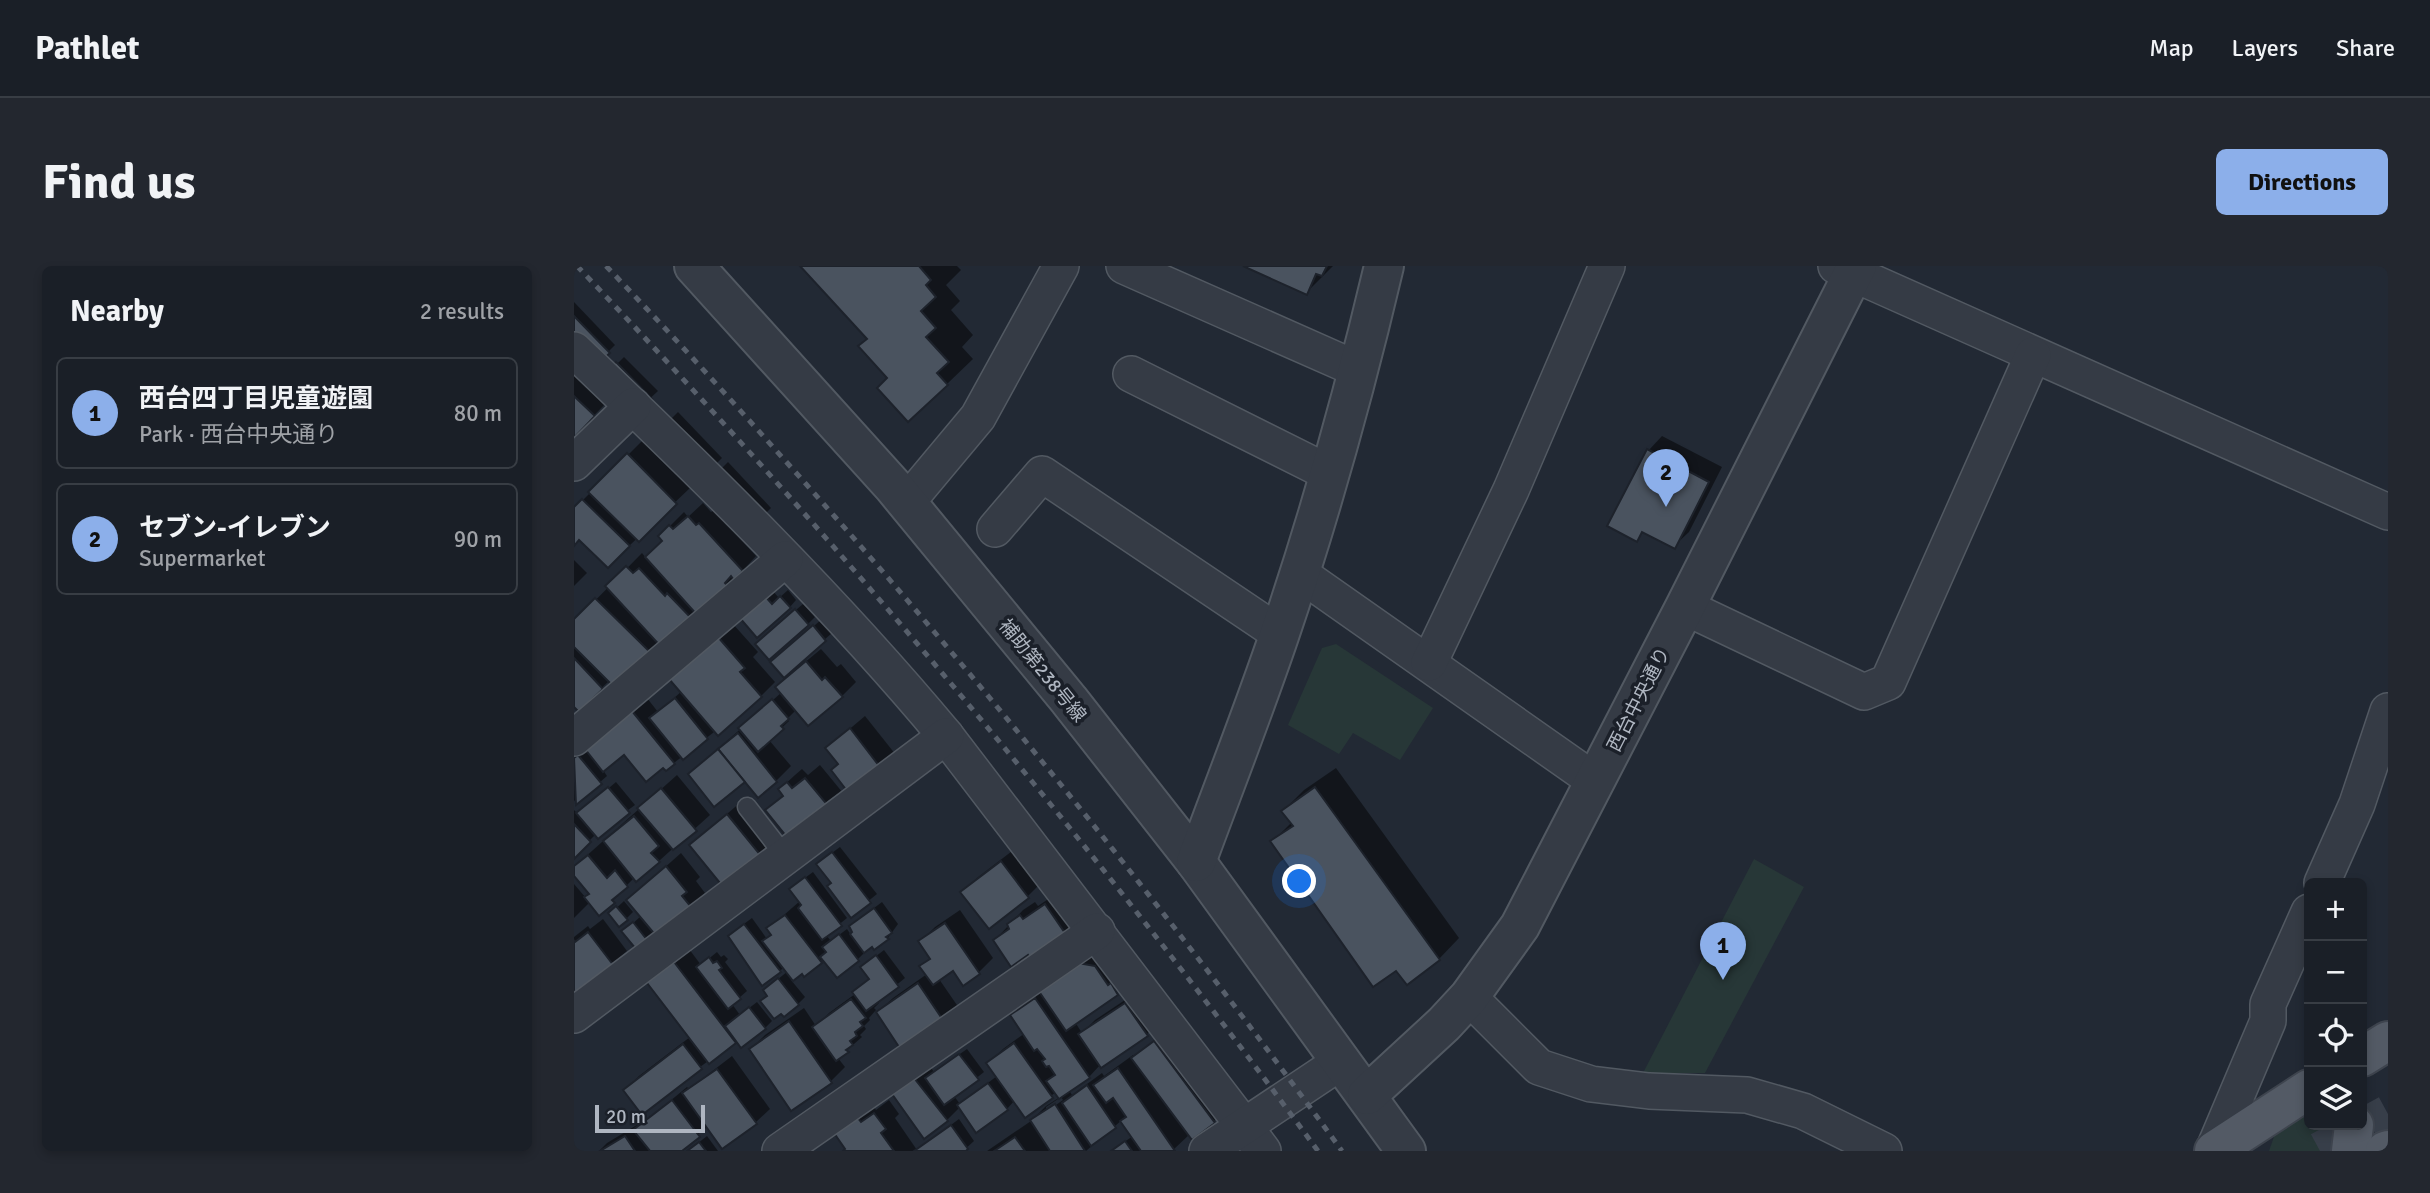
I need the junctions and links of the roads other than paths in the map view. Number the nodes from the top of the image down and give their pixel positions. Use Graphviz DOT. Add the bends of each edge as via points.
graph roads {
  1 [pos="694,266"];
  2 [pos="1061,266"];
  3 [pos="1125,266"];
  4 [pos="1384,266"];
  5 [pos="1607,266"];
  6 [pos="1849,268"];
  7 [pos="574,350"];
  8 [pos="2033,355"];
  9 [pos="1359,370"];
  10 [pos="1131,374"];
  11 [pos="633,406"];
  12 [pos="574,463"];
  13 [pos="1329,473"];
  14 [pos="907,502"];
  15 [pos="2388,512"];
  16 [pos="995,529"];
  17 [pos="785,559"];
  18 [pos="1299,573"];
  19 [pos="1685,607"];
  20 [pos="1280,634"];
  21 [pos="1429,663"];
  22 [pos="2388,711"];
  23 [pos="946,736"];
  24 [pos="574,738"];
  25 [pos="1595,782"];
  26 [pos="747,807"];
  27 [pos="785,856"];
  28 [pos="1196,862"];
  29 [pos="2324,878"];
  30 [pos="2304,923"];
  31 [pos="1097,931"];
  32 [pos="1469,997"];
  33 [pos="574,1015"];
  34 [pos="2388,1041"];
  35 [pos="2367,1054"];
  36 [pos="1342,1061"];
  37 [pos="2304,1094"];
  38 [pos="1367,1095"];
  39 [pos="2354,1130"];
  40 [pos="1254,1138"];
  41 [pos="779,1151"];
  42 [pos="1207,1151"];
  43 [pos="1406,1151"];
  44 [pos="1884,1151"];
  45 [pos="2213,1151"];
  46 [pos="2351,1151"];
  1 -- 14 [label="street, 補助第238号線"];
  2 -- 14 [label="street" via="978,417"];
  3 -- 9 [label="street"];
  4 -- 9 [label="street"];
  5 -- 21 [label="street" via="1511,489"];
  6 -- 8 [label="street"];
  6 -- 19 [label="street, 西台中央通り"];
  7 -- 11 [label="street"];
  8 -- 15 [label="street"];
  8 -- 19 [label="street" via="1888,682 1864,692"];
  9 -- 13 [label="street"];
  10 -- 13 [label="street"];
  11 -- 12 [label="street"];
  11 -- 17 [label="street"];
  13 -- 18 [label="street"];
  14 -- 28 [label="street, 補助第238号線"];
  16 -- 20 [label="street" via="1042,474"];
  17 -- 23 [label="street" via="893,672"];
  17 -- 24 [label="street"];
  18 -- 20 [label="street"];
  18 -- 21 [label="street"];
  19 -- 25 [label="street, 西台中央通り"];
  20 -- 28 [label="street"];
  21 -- 25 [label="street"];
  22 -- 29 [label="street" via="2357,804"];
  23 -- 27 [label="street"];
  23 -- 31 [label="street"];
  25 -- 32 [label="street, 西台中央通り" via="1520,926"];
  26 -- 27 [label="lane"];
  27 -- 33 [label="street"];
  28 -- 36 [label="street, 補助第238号線"];
  30 -- 45 [label="street"];
  31 -- 40 [label="street"];
  31 -- 41 [label="street"];
  32 -- 38 [label="street, 西台中央通り"];
  32 -- 44 [label="street" via="1539,1067 1591,1084 1747,1095 1803,1111"];
  34 -- 35 [label="main road"];
  36 -- 38 [label="street, 補助第238号線"];
  36 -- 40 [label="street"];
  37 -- 45 [label="main road"];
  38 -- 43 [label="street, 補助第238号線"];
  39 -- 46 [label="main road"];
  40 -- 42 [label="street"];
}
